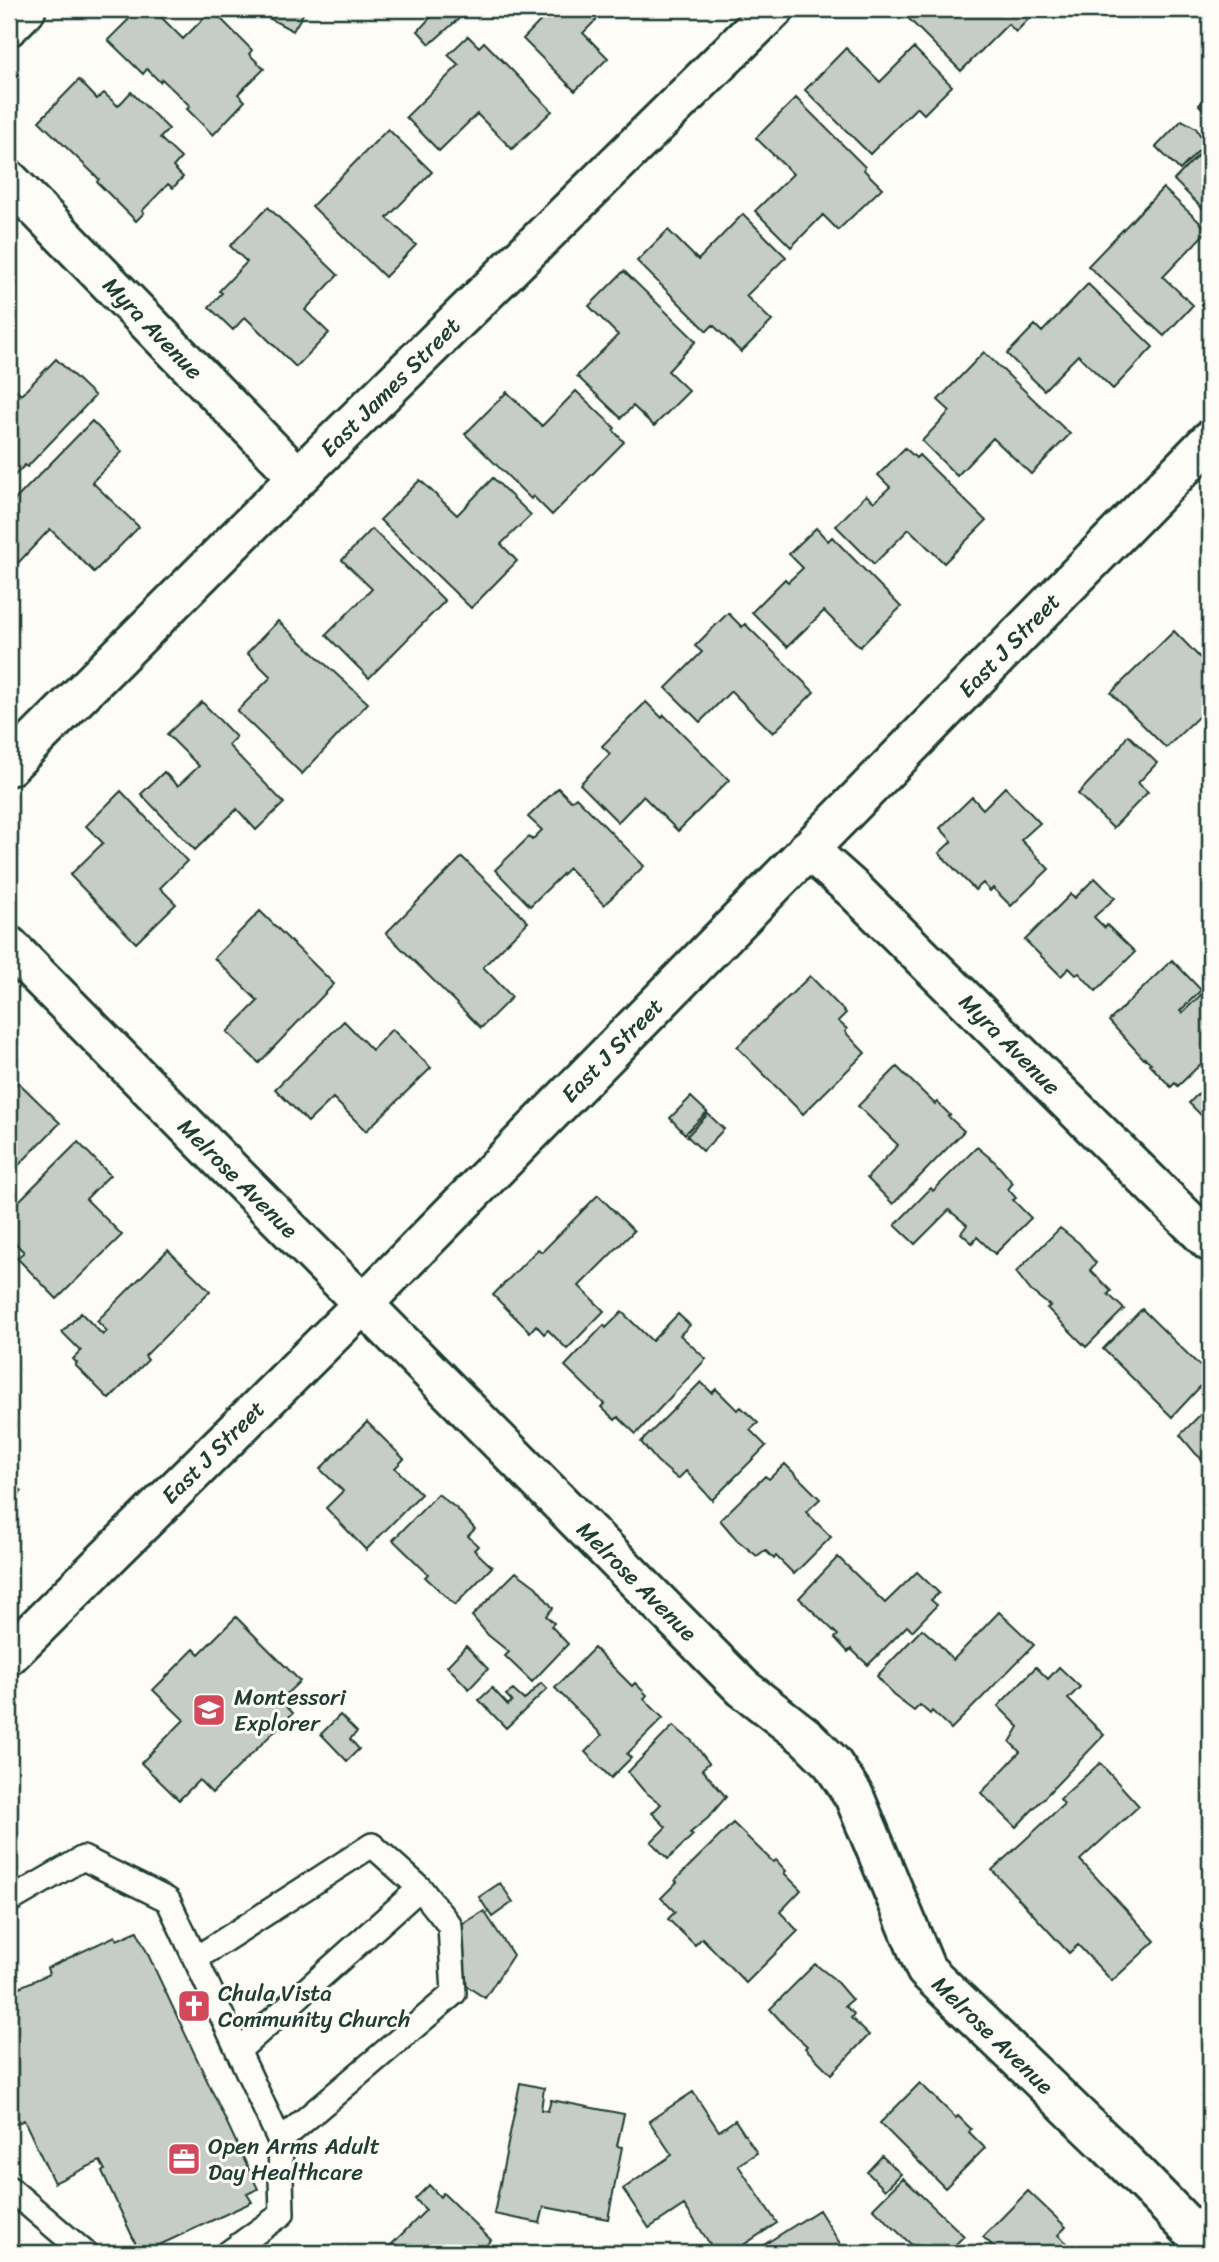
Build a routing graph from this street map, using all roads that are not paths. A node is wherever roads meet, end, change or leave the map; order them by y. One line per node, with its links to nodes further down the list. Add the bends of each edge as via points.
1 (26, 9): 3 (street)
2 (774, 9): 6 (street, East James Street)
3 (9, 26)
4 (9, 180): 6 (street, Myra Avenue)
5 (1210, 440): 8 (street, East J Street)
6 (298, 477): 7 (street, East James Street)
7 (9, 766)
8 (808, 849): 10 (street, Myra Avenue); 11 (street, East J Street)
9 (9, 947): 11 (street, Melrose Avenue)
10 (1210, 1242)
11 (363, 1304): 12 (street, East J Street); 19 (street, Melrose Avenue, via 743,1688 832,1763 854,1796 926,1970)
12 (9, 1655)
13 (420, 1888): 15 (lane, via 372,1845); 16 (lane); 17 (lane, via 450,1926 454,1993)
14 (9, 1901): 15 (lane, via 83,1858 168,1900)
15 (195, 1959): 16 (lane)
16 (238, 2051): 17 (lane)
17 (280, 2141): 21 (lane, via 282,2214)
18 (9, 2188): 20 (lane)
19 (1210, 2249)
20 (85, 2253)
21 (228, 2253)

